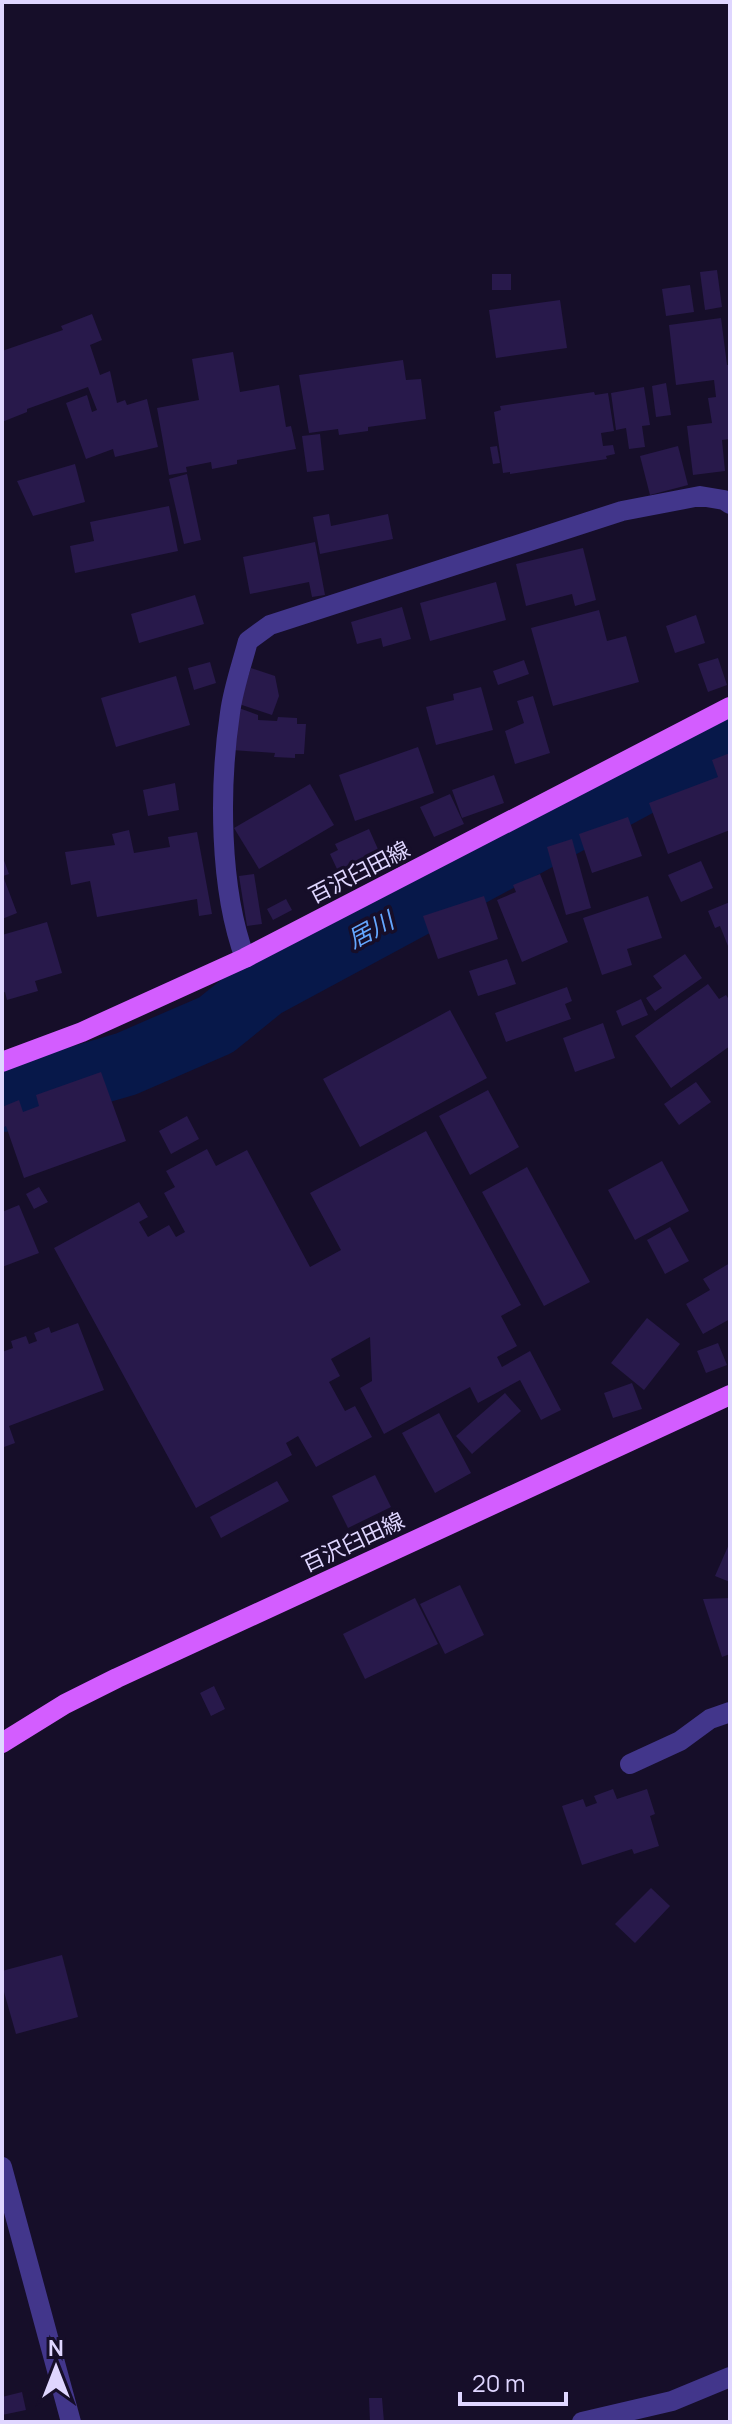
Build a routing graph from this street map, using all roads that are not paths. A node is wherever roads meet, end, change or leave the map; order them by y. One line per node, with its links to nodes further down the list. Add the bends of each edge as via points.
1 (730, 504): 3 (street, via 700,496 622,511 270,625 248,641 230,711 223,828 235,930)
2 (730, 707): 3 (main road, 百沢臼田線)
3 (245, 958): 4 (main road, 百沢臼田線)
4 (2, 1062)
5 (730, 1395): 7 (main road, 百沢臼田線, via 117,1678)
6 (730, 1712): 8 (street)
7 (2, 1743)
8 (630, 1764)
9 (2, 2167): 11 (street)
10 (730, 2377): 12 (street, via 672,2401)
11 (71, 2422)
12 (582, 2422)

